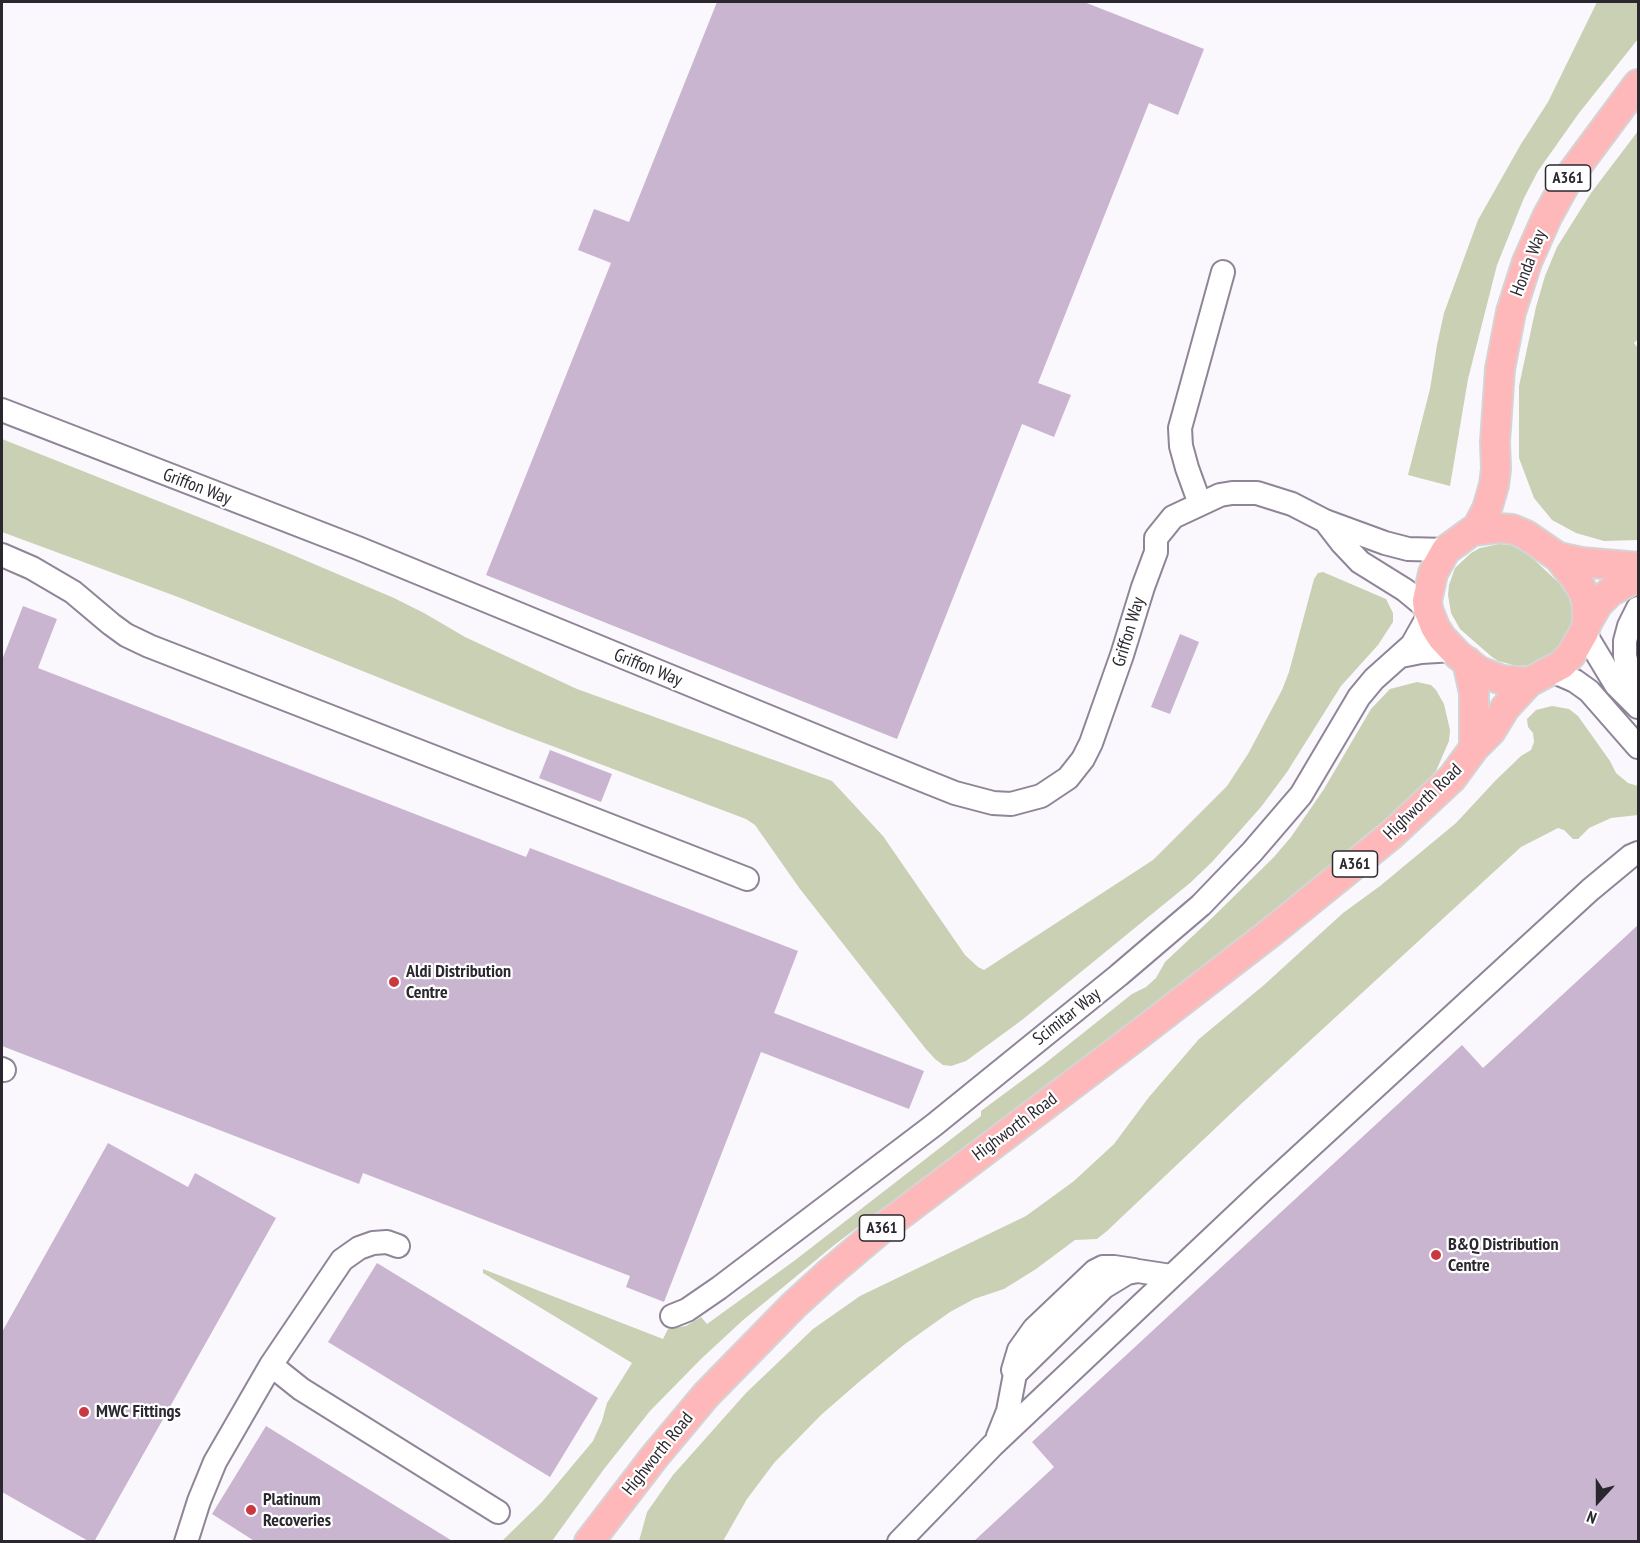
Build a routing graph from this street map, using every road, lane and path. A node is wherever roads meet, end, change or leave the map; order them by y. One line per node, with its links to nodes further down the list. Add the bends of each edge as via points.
1 (1638, 84): 4 (main road, Honda Way / A361, via 1569,177 1527,262 1500,369)
2 (1223, 272): 5 (street, via 1180,428)
3 (2, 410): 5 (street, Griffon Way, via 358,548 928,783 993,804 1041,796 1068,778 1083,759 1108,699 1156,552 1167,545)
4 (1496, 469): 7 (main road, Honda Way / A361, via 1491,496); 8 (main road, Honda Way / A361)
5 (1194, 508): 6 (street, via 1220,495 1257,493 1292,504)
6 (1325, 521): 9 (street, via 1397,546); 15 (street, via 1360,562 1405,590)
7 (1476, 530): 8 (main road, via 1512,529); 9 (main road)
8 (1526, 536): 11 (main road)
9 (1446, 550): 15 (main road, via 1433,573 1427,601)
10 (2, 555): 25 (street, via 73,592 111,624 149,646)
11 (1558, 557): 12 (main road); 16 (main road, via 1584,593)
12 (1638, 567)
13 (1638, 577): 16 (main road, via 1610,592)
14 (1638, 609): 20 (street, via 1625,641 1628,668)
15 (1429, 611): 17 (street, Scimitar Way, via 1416,639); 18 (main road, via 1442,638)
16 (1585, 627): 19 (main road, via 1571,655); 21 (street, via 1616,685)
17 (1401, 656): 18 (street, via 1430,651); 28 (street, Scimitar Way, via 1359,697 1310,782 1285,815 1201,905 934,1125 719,1288)
18 (1460, 656): 19 (main road, via 1490,677 1515,682); 23 (main road, Highworth Road, via 1474,693)
19 (1541, 676): 22 (street, via 1575,681); 23 (main road, Highworth Road / A361, via 1504,708 1491,731)
20 (1638, 688)
21 (1638, 707)
22 (1638, 747)
23 (1474, 748): 33 (main road, Highworth Road / A361, via 1428,802 1333,882 828,1274 706,1395)
24 (1638, 853): 27 (street, via 1590,890)
25 (747, 879)
26 (398, 1246): 29 (street, via 373,1243 342,1260)
27 (1171, 1276): 30 (street); 30 (street, via 1138,1271 1104,1287 1014,1374 1008,1411)
28 (672, 1316)
29 (271, 1365): 31 (street, via 301,1389); 32 (street, via 215,1462)
30 (993, 1445): 34 (street)
31 (498, 1512)
32 (186, 1542)
33 (589, 1542)
34 (899, 1542)

